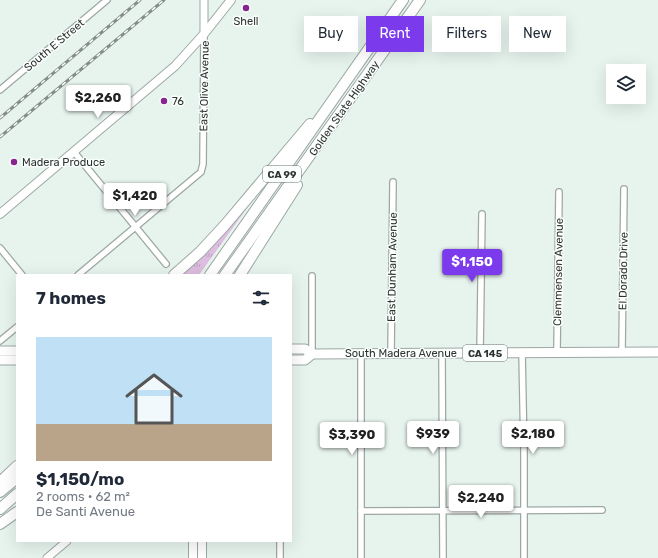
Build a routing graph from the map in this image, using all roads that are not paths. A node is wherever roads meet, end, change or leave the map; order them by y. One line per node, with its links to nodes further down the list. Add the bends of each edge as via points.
1 (108, 0): 9 (street, South E Street)
2 (204, 0): 6 (street, East Olive Avenue)
3 (231, 0): 6 (main road)
4 (403, 0): 7 (highway, Golden State Highway / CA 99)
5 (420, 0): 8 (highway, Golden State Highway / CA 99)
6 (204, 34): 10 (main road, via 175,66); 16 (street, East Olive Avenue, via 201,172)
7 (352, 73): 21 (highway, via 225,225); 22 (highway, Golden State Highway / CA 99)
8 (363, 82): 23 (highway, Golden State Highway / CA 99); 24 (highway)
9 (0, 90)
10 (74, 152): 14 (main road); 16 (street)
11 (393, 182): 36 (street, East Dunham Avenue)
12 (624, 189): 33 (street, El Dorado Drive)
13 (559, 192): 32 (street, Clemmensen Avenue)
14 (0, 214)
15 (482, 214): 38 (street)
16 (136, 228): 18 (street); 20 (street)
17 (0, 248): 19 (street)
18 (166, 264)
19 (21, 274)
20 (79, 274)
21 (175, 274)
22 (211, 274)
23 (226, 274)
24 (241, 274)
25 (312, 276): 39 (street)
26 (16, 328): 27 (street)
27 (0, 341)
28 (292, 349): 39 (main road, South Madera Avenue / CA 145, via 305,349)
29 (0, 351): 30 (main road)
30 (16, 351)
31 (522, 352): 32 (main road, South Madera Avenue / CA 145); 38 (main road, South Madera Avenue / CA 145); 50 (street)
32 (557, 352): 33 (main road, South Madera Avenue / CA 145)
33 (622, 352): 34 (main road, South Madera Avenue / CA 145)
34 (658, 352)
35 (361, 353): 36 (main road, South Madera Avenue / CA 145); 39 (main road, South Madera Avenue / CA 145); 52 (street)
36 (391, 353): 37 (main road, South Madera Avenue / CA 145)
37 (442, 353): 38 (main road, South Madera Avenue / CA 145); 49 (street)
38 (480, 353)
39 (312, 354): 42 (main road, South Madera Avenue / CA 145, via 305,360)
40 (0, 360): 41 (main road)
41 (16, 360)
42 (292, 360)
43 (16, 467): 45 (highway)
44 (16, 479): 46 (highway)
45 (0, 482)
46 (0, 492)
47 (16, 495): 48 (highway)
48 (0, 508)
49 (443, 510): 50 (street); 52 (street); 64 (street)
50 (524, 510): 51 (street); 65 (street)
51 (602, 510)
52 (361, 511): 63 (street)
53 (16, 513): 54 (highway)
54 (0, 524)
55 (66, 542): 59 (street)
56 (193, 542): 60 (main road)
57 (202, 542): 61 (main road)
58 (280, 542): 62 (street)
59 (47, 558)
60 (193, 558)
61 (202, 558)
62 (280, 558)
63 (361, 558)
64 (443, 558)
65 (524, 558)

